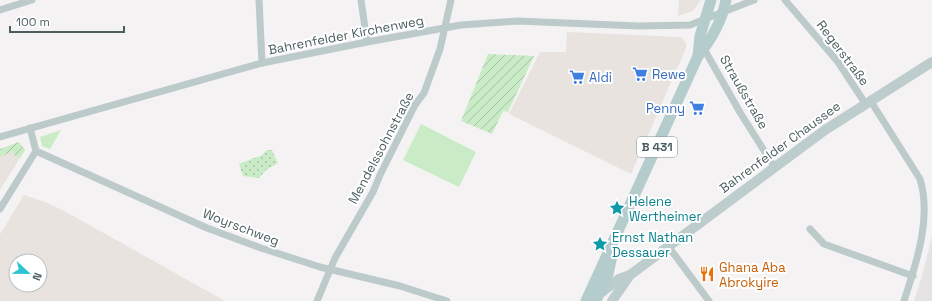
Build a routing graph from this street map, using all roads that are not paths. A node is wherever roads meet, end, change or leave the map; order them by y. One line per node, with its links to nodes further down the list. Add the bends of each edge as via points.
1 (32, 0): 10 (street)
2 (259, 0): 17 (street)
3 (361, 0): 14 (street)
4 (450, 0): 13 (street, Mendelssohnstraße)
5 (711, 0): 12 (main road, B 431)
6 (719, 0): 11 (main road)
7 (726, 0): 11 (main road, B 431)
8 (754, 0): 11 (street, Bahrenfelder Kirchenweg)
9 (785, 0): 18 (street, Regerstraße)
10 (0, 10)
11 (723, 12): 12 (street, Bahrenfelder Kirchenweg); 15 (main road, B 431)
12 (705, 20): 13 (street, Bahrenfelder Kirchenweg, via 690,25 656,26 517,21); 15 (main road); 15 (main road, B 431, via 700,36)
13 (444, 28): 14 (street, Bahrenfelder Kirchenweg); 27 (street, Mendelssohnstraße, via 436,61 424,93 415,105 373,192)
14 (367, 42): 17 (street, Bahrenfelder Kirchenweg)
15 (704, 49): 22 (street, Straußstraße); 25 (main road, B 431)
16 (932, 62): 18 (main road, Bahrenfelder Chaussee)
17 (262, 63): 19 (street, Bahrenfelder Kirchenweg)
18 (868, 102): 22 (main road, Bahrenfelder Chaussee); 29 (street, Regerstraße, via 920,179 924,189 923,243)
19 (30, 128): 20 (street, Bahrenfelder Kirchenweg); 21 (street)
20 (0, 138)
21 (36, 151): 23 (street); 27 (street, Woyrschweg, via 206,228)
22 (775, 168): 26 (main road, Bahrenfelder Chaussee)
23 (0, 209)
24 (810, 229): 29 (street, via 824,244)
25 (616, 237): 30 (main road, Bahrenfelder Chaussee / B 431, via 608,274); 33 (main road, B 431)
26 (668, 246): 28 (main road, Bahrenfelder Chaussee); 36 (street)
27 (330, 269): 31 (street, Mendelssohnstraße); 32 (street, Woyrschweg, via 400,286)
28 (630, 275): 30 (main road, Bahrenfelder Chaussee, via 619,279); 35 (main road, Bahrenfelder Chaussee)
29 (913, 276): 37 (street, Regerstraße)
30 (598, 298): 34 (main road, Bahrenfelder Chaussee)
31 (318, 301)
32 (446, 301)
33 (586, 301)
34 (590, 301)
35 (612, 301)
36 (709, 301)
37 (904, 301)

